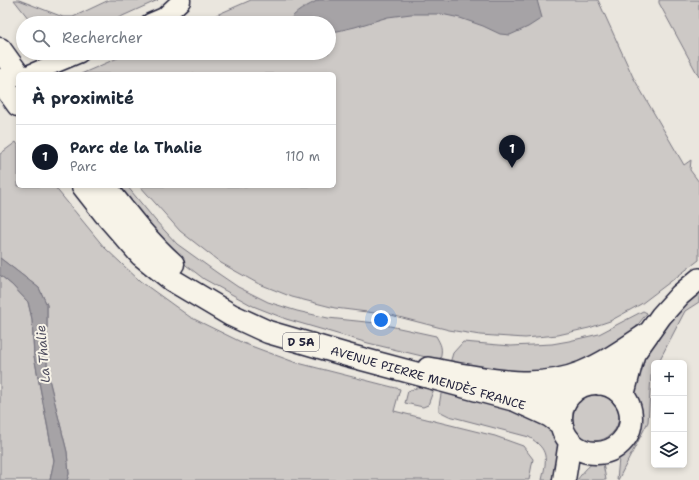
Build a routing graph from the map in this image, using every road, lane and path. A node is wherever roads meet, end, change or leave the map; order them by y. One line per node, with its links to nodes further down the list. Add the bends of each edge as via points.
1 (181, 1): 2 (street)
2 (165, 16)
3 (0, 49): 6 (main road)
4 (63, 60): 5 (street)
5 (35, 72)
6 (8, 81): 7 (main road)
7 (16, 100)
8 (85, 188): 17 (main road, AVENUE PIERRE MENDÈS FRANCE / D 5A, via 142,255 172,280 231,315 268,332 515,400 550,416)
9 (107, 188): 13 (main road, AVENUE PIERRE MENDÈS FRANCE / D 5A, via 164,257 185,275 255,316 323,339)
10 (699, 279): 11 (main road, via 673,302)
11 (648, 333): 12 (main road); 13 (main road, via 604,362 581,372 546,381 503,381)
12 (634, 354): 14 (main road); 16 (main road)
13 (426, 368): 15 (main road, AVENUE PIERRE MENDÈS FRANCE / D 5A, via 509,390 556,395)
14 (599, 384): 15 (main road, AVENUE PIERRE MENDÈS FRANCE, via 589,384); 16 (main road, via 613,388)
15 (572, 393): 17 (main road, via 566,400 561,415)
16 (623, 397): 18 (main road, via 629,406 631,416 626,436 619,445 610,450)
17 (565, 433): 18 (main road, AVENUE PIERRE MENDÈS FRANCE, via 580,449); 19 (main road)
18 (593, 453): 20 (main road)
19 (564, 480)
20 (570, 480)

